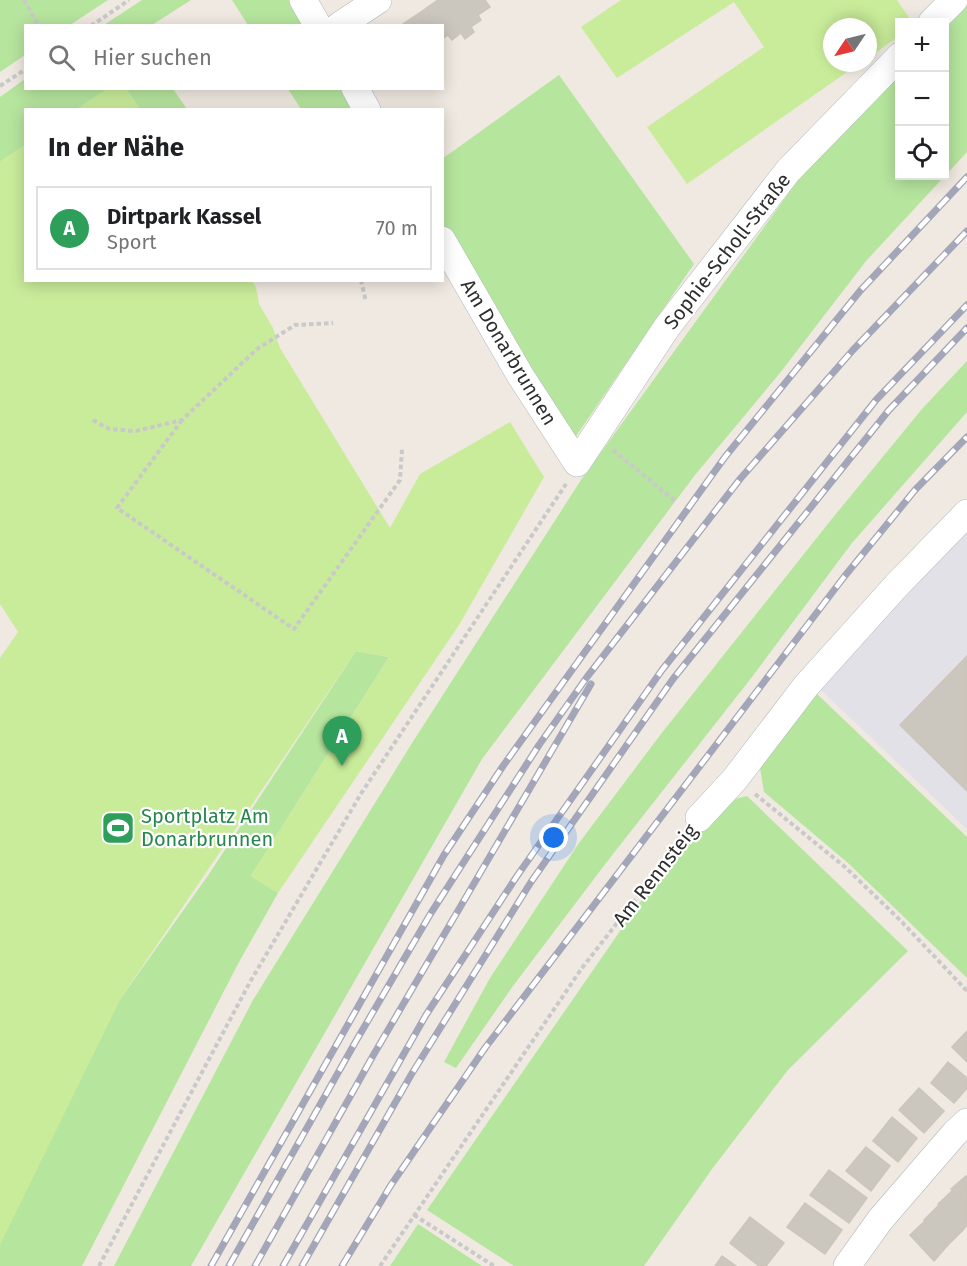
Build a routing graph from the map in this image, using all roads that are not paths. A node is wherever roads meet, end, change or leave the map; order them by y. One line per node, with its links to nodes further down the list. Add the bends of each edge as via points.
1 (303, 0): 5 (street)
2 (378, 0): 6 (street)
3 (954, 0): 4 (street)
4 (936, 18)
5 (317, 24)
6 (342, 24)
7 (895, 61): 11 (street, Sophie-Scholl-Straße, via 788,171 667,327)
8 (356, 90): 9 (street)
9 (366, 108)
10 (444, 243): 11 (street, Am Donarbrunnen, via 520,375)
11 (577, 463)
12 (967, 513): 13 (street, Am Rennsteig, via 806,686 735,779)
13 (699, 818)
14 (967, 1122): 15 (street, via 880,1220)
15 (847, 1266)

